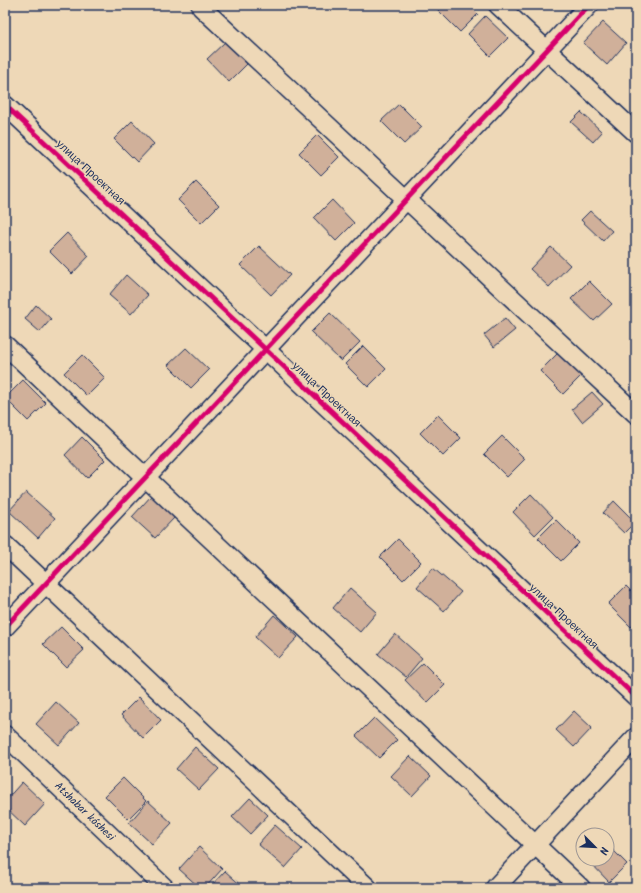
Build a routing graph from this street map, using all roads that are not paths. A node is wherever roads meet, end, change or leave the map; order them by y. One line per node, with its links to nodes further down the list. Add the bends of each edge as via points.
1 (498, 5): 4 (street)
2 (589, 5): 4 (street)
3 (201, 7): 7 (street)
4 (547, 50): 6 (street); 7 (street)
5 (5, 105): 9 (street, улица Проектная)
6 (636, 133)
7 (406, 199): 9 (street); 10 (street)
8 (5, 345): 11 (street)
9 (266, 350): 11 (street); 15 (street, улица Проектная)
10 (636, 414)
11 (146, 478): 13 (street); 18 (street)
12 (5, 545): 13 (street)
13 (46, 584): 14 (street); 20 (street)
14 (5, 627)
15 (636, 698)
16 (5, 735): 19 (street, Atshabar kóshesi)
17 (636, 737): 18 (street)
18 (535, 845): 21 (street); 22 (street)
19 (166, 888)
20 (368, 888)
21 (495, 888)
22 (581, 888)

